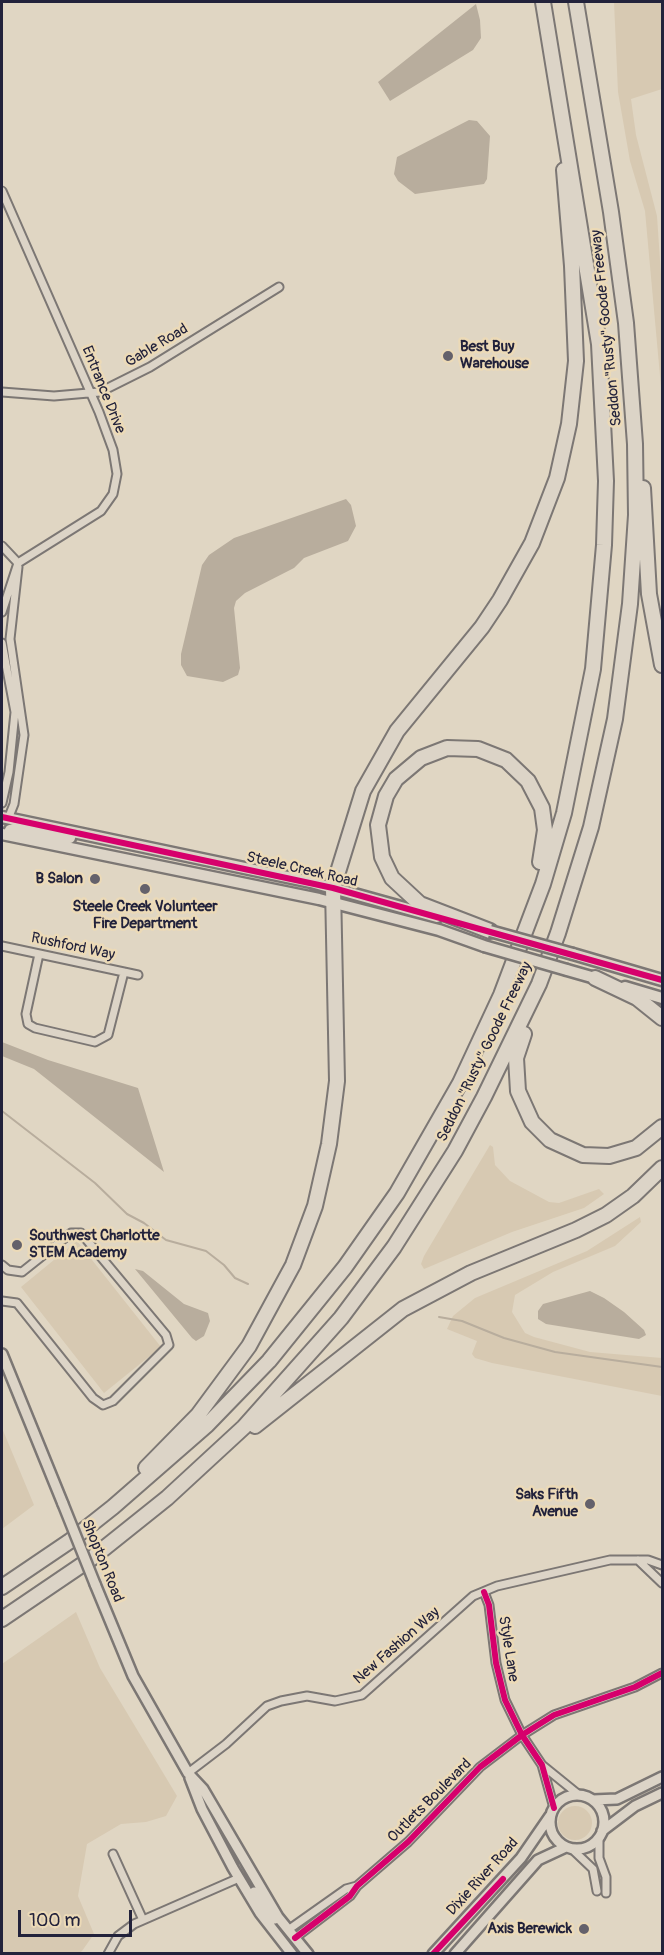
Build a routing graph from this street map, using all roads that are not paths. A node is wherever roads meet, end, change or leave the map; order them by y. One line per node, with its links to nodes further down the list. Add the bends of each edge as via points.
1 (543, 2): 3 (highway, Seddon "Rusty" Goode Freeway)
2 (576, 2): 6 (highway, Seddon "Rusty" Goode Freeway, via 611,212)
3 (557, 81): 18 (highway, via 576,361 569,424 557,478 532,543 500,600 377,762 363,791); 28 (highway, Seddon "Rusty" Goode Freeway, via 599,344 606,469 604,545 592,669 566,802 543,884)
4 (2, 191): 8 (street, Entrance Drive)
5 (279, 287): 8 (street, Gable Road, via 127,380)
6 (630, 364): 13 (highway, via 645,507 649,594); 27 (highway, Seddon "Rusty" Goode Freeway, via 636,515 625,656 591,826)
7 (2, 392): 8 (street, Gable Road, via 54,396)
8 (92, 393): 10 (street, Entrance Drive, via 117,462 113,494 92,518)
9 (2, 546): 10 (street)
10 (18, 563): 11 (street); 15 (street, via 10,639 24,735 14,804)
11 (2, 612)
12 (2, 643): 14 (street, via 15,712)
13 (663, 664)
14 (2, 803)
15 (4, 820): 17 (main road, Steele Creek Road)
16 (5, 834): 17 (main road, via 15,829); 19 (main road, Steele Creek Road)
17 (123, 843): 18 (main road, Steele Creek Road)
18 (333, 888): 19 (highway); 20 (main road, Steele Creek Road)
19 (334, 903): 25 (main road, Steele Creek Road, bridge); 39 (highway, via 338,1047 335,1108 315,1206 293,1266 249,1346 198,1415 146,1468)
20 (490, 931): 26 (main road, Steele Creek Road, bridge); 28 (highway, via 410,897 392,878 382,857 378,825 386,796 403,771 436,751 468,748 497,755 528,781 542,808 544,849)
21 (2, 946): 22 (street, Rushford Way)
22 (39, 954): 23 (street, Rushford Way); 23 (street, via 26,1014 28,1024 95,1042 108,1035)
23 (124, 972): 24 (street, Rushford Way)
24 (138, 975)
25 (596, 978): 29 (main road, Steele Creek Road); 30 (highway, via 637,998)
26 (663, 980)
27 (539, 984): 31 (highway, via 516,1058 515,1074 521,1102 541,1132 570,1151 609,1156 636,1148); 36 (highway, Seddon "Rusty" Goode Freeway, via 455,1151 394,1247 317,1348)
28 (501, 994): 39 (highway, Seddon "Rusty" Goode Freeway, via 460,1083 412,1167 371,1231 309,1314 236,1396 174,1454 113,1507)
29 (663, 998)
30 (663, 1018)
31 (663, 1127)
32 (663, 1168): 36 (highway, via 633,1196 598,1219 471,1273 403,1309)
33 (2, 1265): 34 (street, via 22,1272 71,1233 81,1233 166,1335 169,1345 113,1401 103,1405 93,1398 17,1303)
34 (2, 1301)
35 (2, 1354): 47 (street, Shopton Road, bridge, via 133,1676)
36 (194, 1474): 43 (highway, Seddon "Rusty" Goode Freeway, via 92,1558)
37 (638, 1560): 38 (street, New Fashion Way); 40 (street); 42 (street, New Fashion Way, via 588,1563)
38 (663, 1565)
39 (20, 1576): 41 (highway, Seddon "Rusty" Goode Freeway)
40 (663, 1583)
41 (2, 1587)
42 (484, 1592): 45 (street, Style Lane, via 499,1682); 47 (street, New Fashion Way, via 473,1596 362,1695 335,1701 300,1697 267,1706)
43 (2, 1619)
44 (663, 1673): 45 (street, Outlets Boulevard, via 554,1715)
45 (522, 1735): 46 (street, Style Lane); 57 (street, Outlets Boulevard, via 480,1767 408,1842)
46 (542, 1765): 50 (street, Style Lane); 52 (street, Style Lane)
47 (188, 1773): 56 (street, Shopton Road, via 208,1824); 61 (street, Shopton Road, via 203,1789)
48 (663, 1777): 51 (street, via 617,1799)
49 (663, 1793): 53 (street, via 635,1806)
50 (579, 1795): 51 (street); 52 (street, via 565,1797)
51 (593, 1800): 53 (street, via 601,1811)
52 (552, 1812): 54 (street, via 551,1831); 66 (street, Dixie River Road, via 521,1858)
53 (601, 1834): 54 (street, via 588,1847); 59 (street, via 599,1858)
54 (569, 1848): 58 (street, via 593,1869); 67 (street, Dixie River Road, via 538,1860)
55 (113, 1854): 60 (street)
56 (239, 1878): 60 (street); 61 (street, via 247,1880 267,1912); 64 (street, Shopton Road, via 260,1913)
57 (357, 1886): 61 (street, Outlets Boulevard, via 346,1889); 62 (street, Outlets Boulevard, via 350,1896)
58 (597, 1891)
59 (606, 1893)
60 (143, 1920): 63 (street, via 117,1936)
61 (288, 1930): 62 (street, Shopton Road)
62 (295, 1938): 65 (street, Shopton Road)
63 (108, 1953)
64 (292, 1953)
65 (308, 1953)
66 (433, 1953)
67 (455, 1953)

